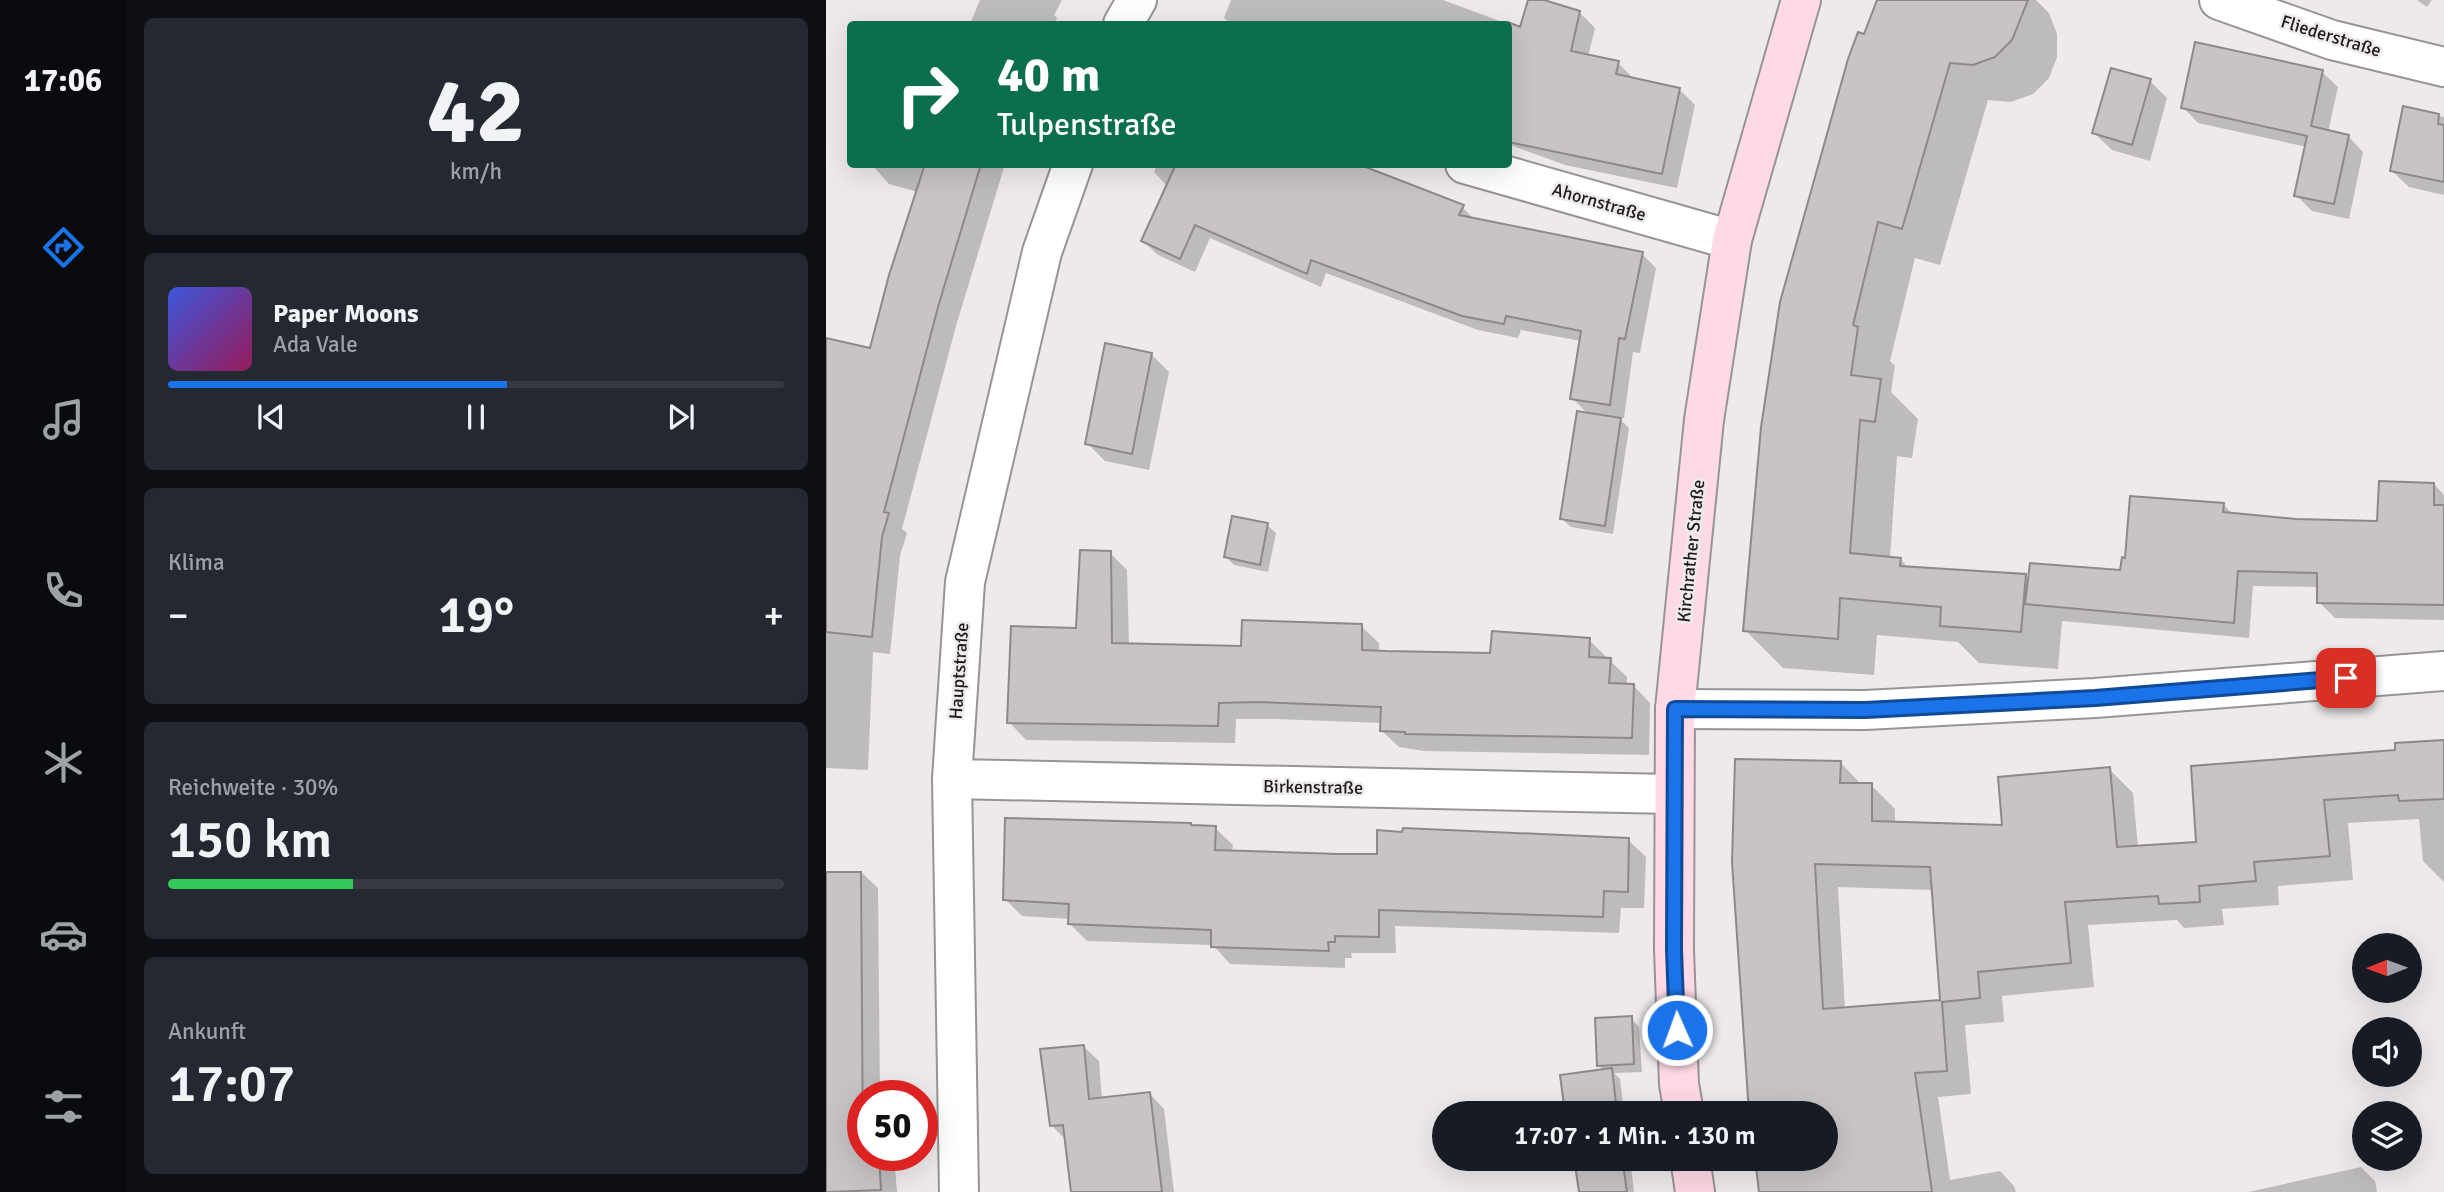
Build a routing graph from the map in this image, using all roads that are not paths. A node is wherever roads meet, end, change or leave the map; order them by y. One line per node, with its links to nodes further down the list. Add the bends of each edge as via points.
1 (1136, 0): 4 (street)
2 (1801, 0): 8 (main road, Kirchrather Straße)
3 (2219, 0): 5 (street, Fliederstraße, via 2332,40)
4 (1125, 21)
5 (2444, 67)
6 (1072, 168): 11 (street, Hauptstraße, via 1042,252 965,582)
7 (1479, 168): 8 (street, Ahornstraße)
8 (1732, 240): 10 (main road, Kirchrather Straße, via 1704,420)
9 (2444, 671): 10 (street, via 1865,710)
10 (1675, 709): 12 (main road, Kirchrather Straße)
11 (952, 779): 12 (street, Birkenstraße); 15 (street, Hauptstraße)
12 (1674, 794): 13 (main road, Kirchrather Straße, via 1674,950)
13 (1682, 1101)
14 (1692, 1171): 16 (main road)
15 (959, 1192)
16 (1695, 1192)

